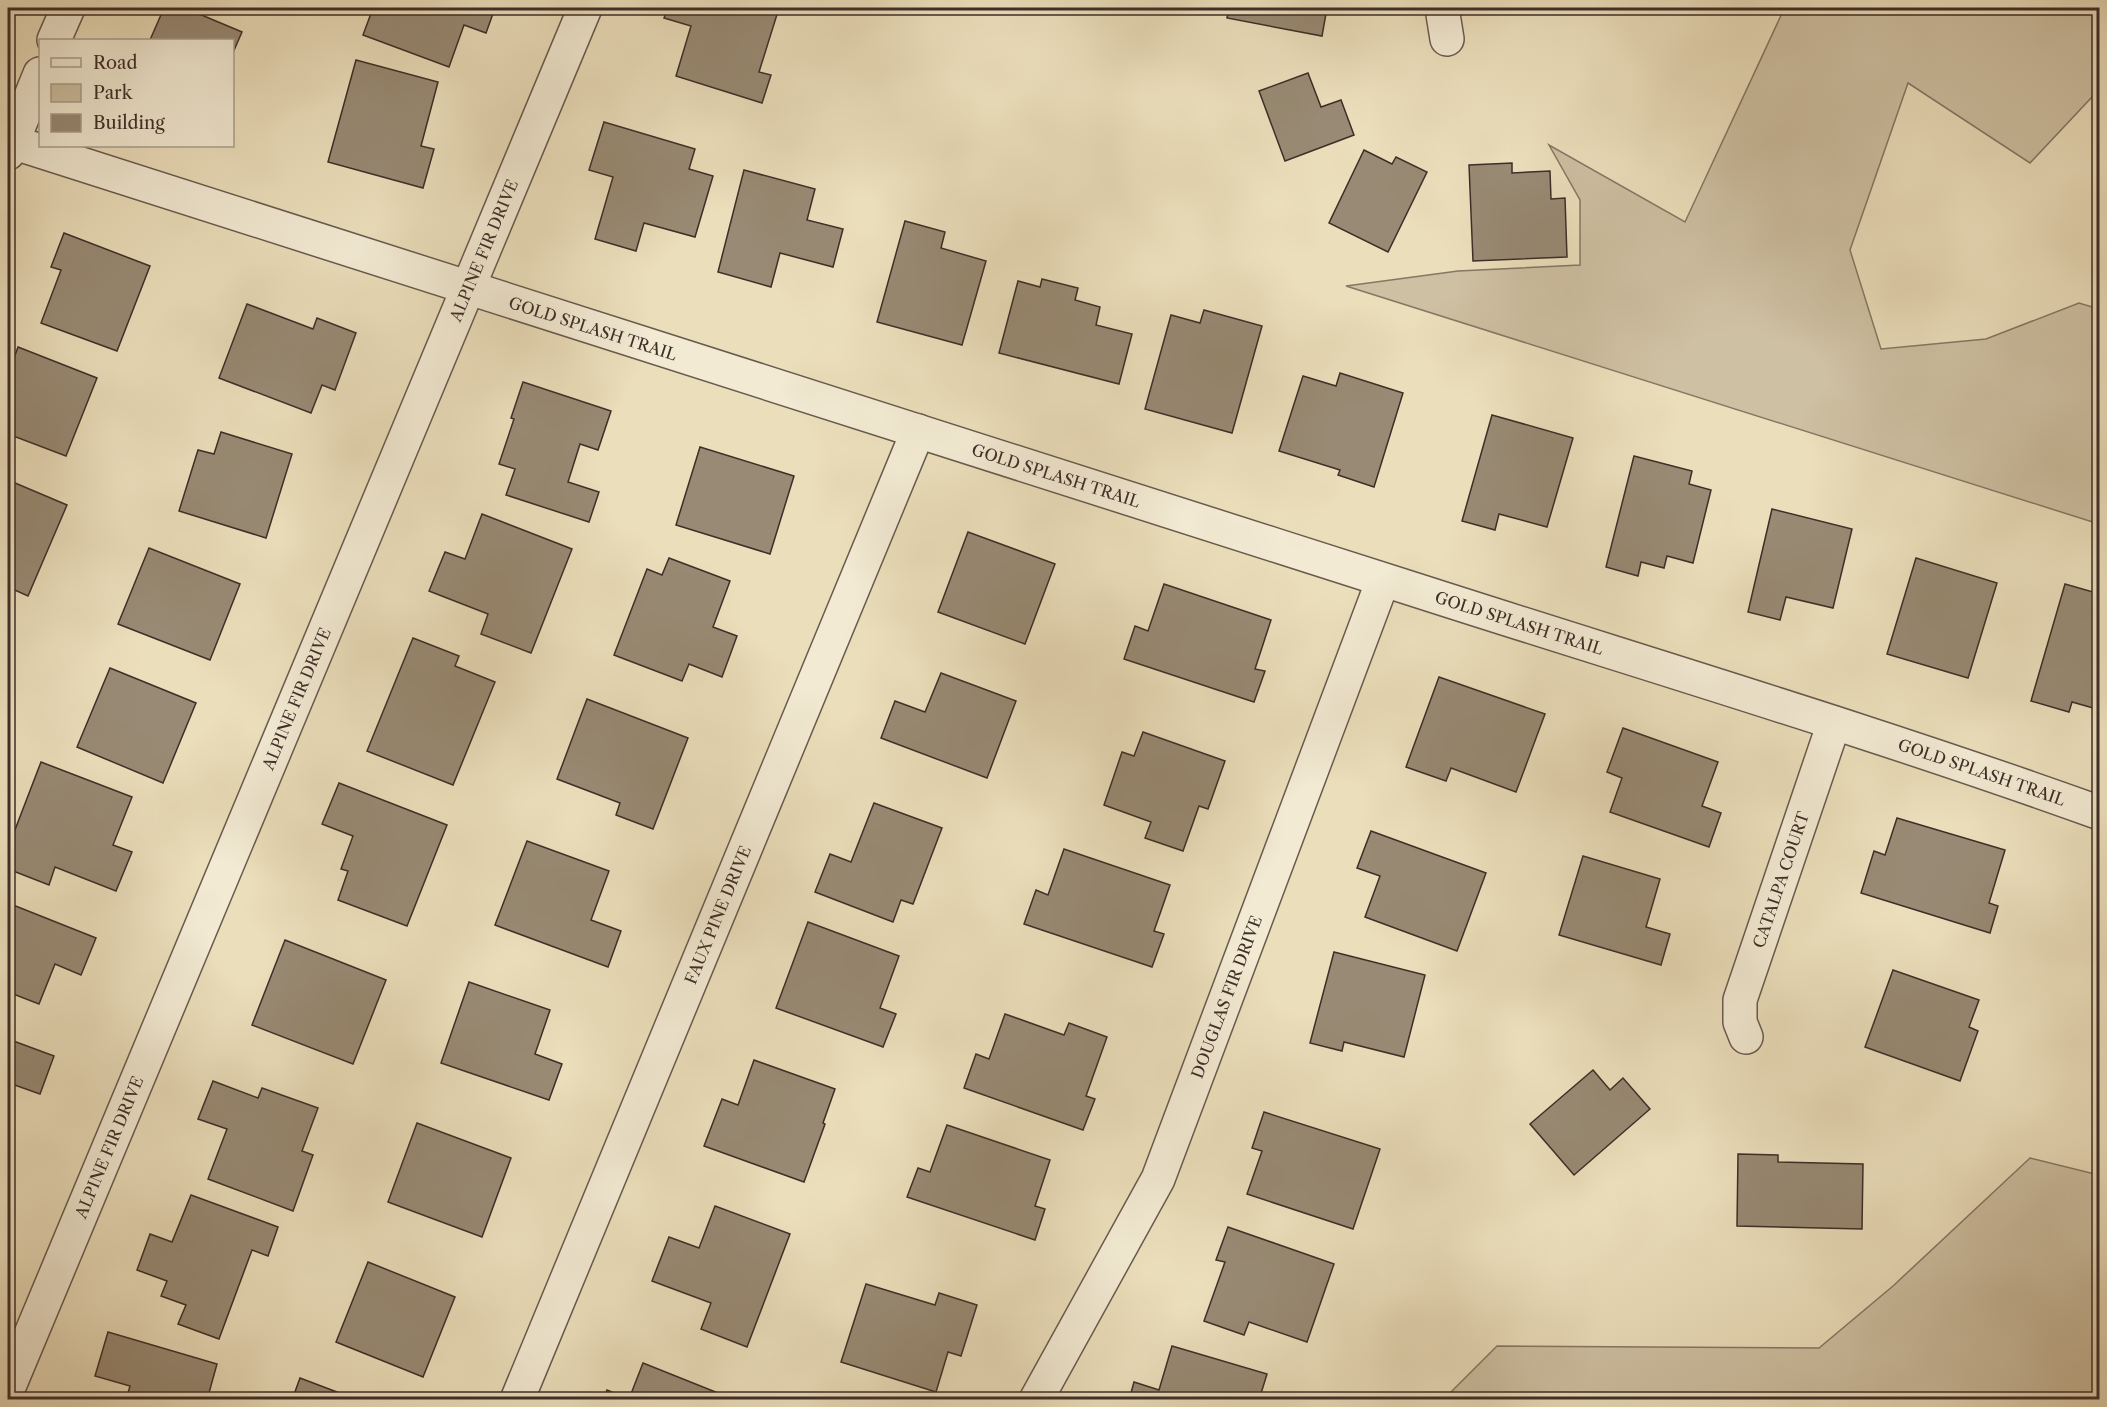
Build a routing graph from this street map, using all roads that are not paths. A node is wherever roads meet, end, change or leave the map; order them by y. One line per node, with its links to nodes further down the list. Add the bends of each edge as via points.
1 (68, 8): 3 (street)
2 (585, 8): 6 (street, ALPINE FIR DRIVE)
3 (54, 39)
4 (39, 76): 5 (street)
5 (10, 147): 6 (street, GOLD SPLASH TRAIL)
6 (468, 290): 7 (street, GOLD SPLASH TRAIL); 12 (street, ALPINE FIR DRIVE)
7 (918, 431): 8 (street, GOLD SPLASH TRAIL); 13 (street, FAUX PINE DRIVE)
8 (1383, 580): 9 (street, GOLD SPLASH TRAIL); 14 (street, DOUGLAS FIR DRIVE, via 1158,1179)
9 (1834, 723): 10 (street, GOLD SPLASH TRAIL); 11 (street, CATALPA COURT, via 1740,1000 1740,1022)
10 (2100, 813)
11 (1746, 1036)
12 (8, 1389)
13 (517, 1400)
14 (1036, 1400)

